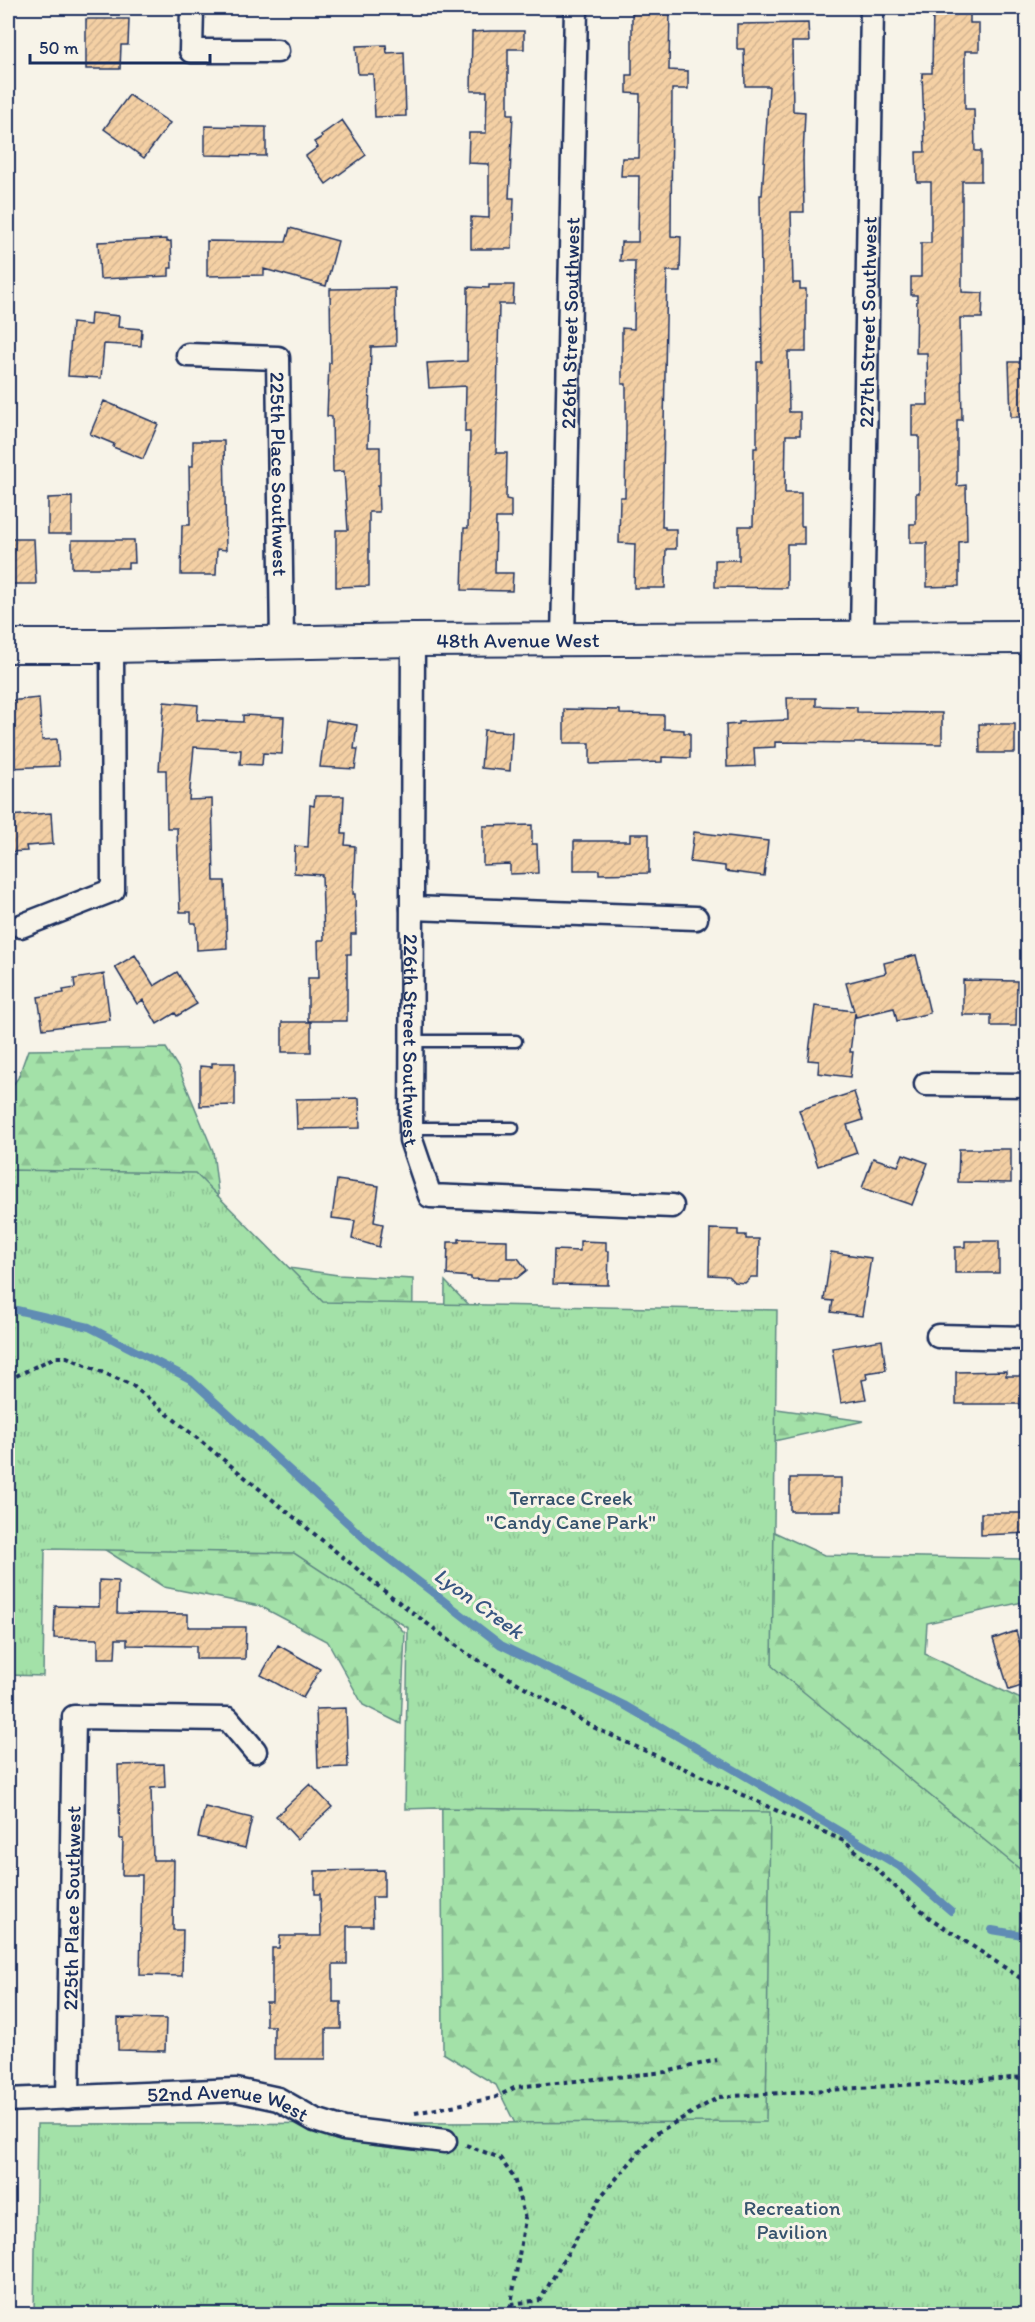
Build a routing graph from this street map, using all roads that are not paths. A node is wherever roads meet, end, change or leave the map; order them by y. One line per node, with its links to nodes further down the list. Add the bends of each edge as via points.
1 (192, 8): 4 (street, via 191,51)
2 (576, 8): 8 (street, 226th Street Southwest)
3 (872, 8): 6 (street, 227th Street Southwest)
4 (277, 51)
5 (188, 355): 10 (street, 225th Place Southwest, via 278,358)
6 (862, 637): 7 (main road, 48th Avenue West); 8 (main road, 48th Avenue West)
7 (1028, 637)
8 (563, 639): 9 (main road, 48th Avenue West)
9 (413, 640): 10 (main road, 48th Avenue West); 13 (street, 226th Street Southwest)
10 (282, 642): 12 (main road, 48th Avenue West)
11 (8, 646): 12 (main road, 48th Avenue West)
12 (112, 646): 15 (street, via 113,890)
13 (412, 908): 14 (street); 16 (street, 226th Street Southwest)
14 (696, 918)
15 (21, 926)
16 (412, 1041): 17 (lane); 20 (street, 226th Street Southwest)
17 (516, 1041)
18 (926, 1084): 19 (street)
19 (1028, 1085)
20 (411, 1128): 21 (lane); 22 (street, 226th Street Southwest, via 411,1140 430,1196)
21 (513, 1128)
22 (672, 1206)
23 (938, 1336): 24 (street)
24 (1028, 1338)
25 (255, 1751): 26 (street, 225th Place Southwest, via 228,1719 74,1717)
26 (68, 2098): 27 (street, 52nd Avenue West); 28 (street, 52nd Avenue West, via 236,2090 278,2099 315,2120 344,2129)
27 (8, 2100)
28 (445, 2141)

